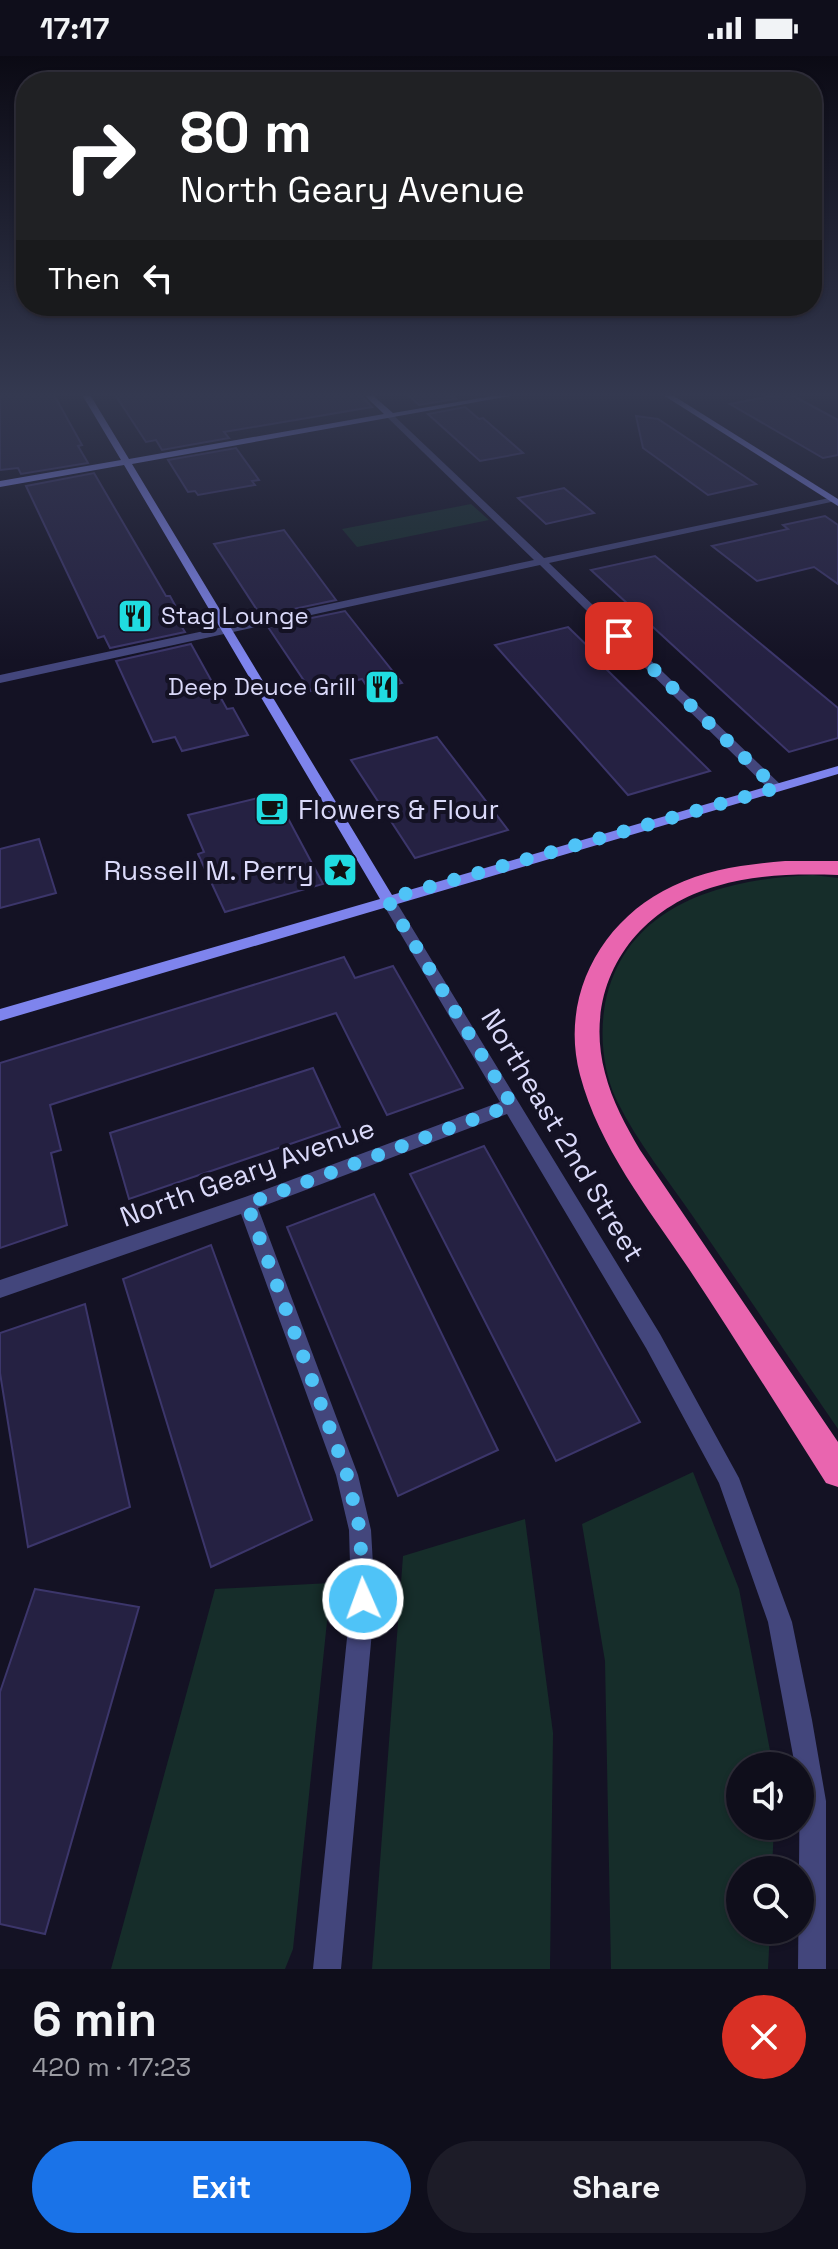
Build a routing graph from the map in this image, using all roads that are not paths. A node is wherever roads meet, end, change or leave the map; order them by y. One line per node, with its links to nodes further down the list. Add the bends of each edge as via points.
1 (138, 482): 6 (street, Northeast 2nd Street)
2 (460, 482): 5 (street)
3 (805, 482): 4 (street)
4 (834, 501): 5 (street)
5 (542, 561): 6 (street); 9 (street)
6 (228, 630): 7 (street); 11 (street, Northeast 2nd Street)
7 (0, 679)
8 (838, 770): 9 (street)
9 (776, 788): 11 (street)
10 (838, 868): 16 (highway, via 737,873 675,893 625,930 608,952 589,998 586,1022 595,1082 634,1162)
11 (387, 899): 12 (street); 13 (street, Northeast 2nd Street)
12 (0, 1015)
13 (512, 1105): 14 (street, North Geary Avenue); 18 (street, Northeast 2nd Street, via 696,1415 728,1478 763,1572 780,1622 813,1801)
14 (247, 1204): 15 (street, North Geary Avenue); 17 (street, via 347,1475 360,1530 363,1599)
15 (0, 1289)
16 (838, 1471)
17 (327, 1969)
18 (812, 1969)

